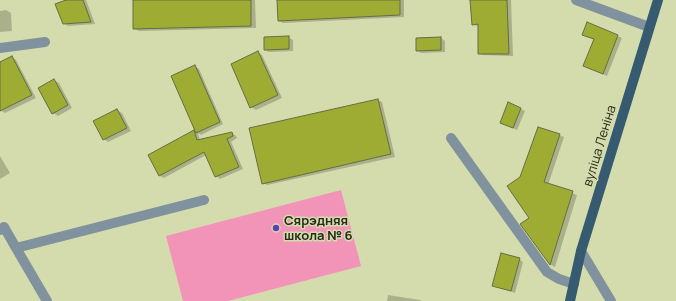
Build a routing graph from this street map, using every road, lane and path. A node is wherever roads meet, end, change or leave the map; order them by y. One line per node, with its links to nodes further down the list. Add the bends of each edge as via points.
1 (576, 0): 3 (street)
2 (658, 0): 3 (main road, вуліца Леніна)
3 (649, 27): 10 (main road, вуліца Леніна)
4 (45, 42): 5 (street)
5 (0, 48)
6 (451, 138): 11 (street, via 547,272)
7 (204, 200): 9 (street)
8 (0, 230): 9 (street, via 4,228)
9 (16, 248): 12 (street)
10 (582, 251): 11 (main road, вуліца Леніна); 14 (street)
11 (574, 284): 13 (main road, вуліца Леніна)
12 (46, 301)
13 (570, 301)
14 (611, 301)

